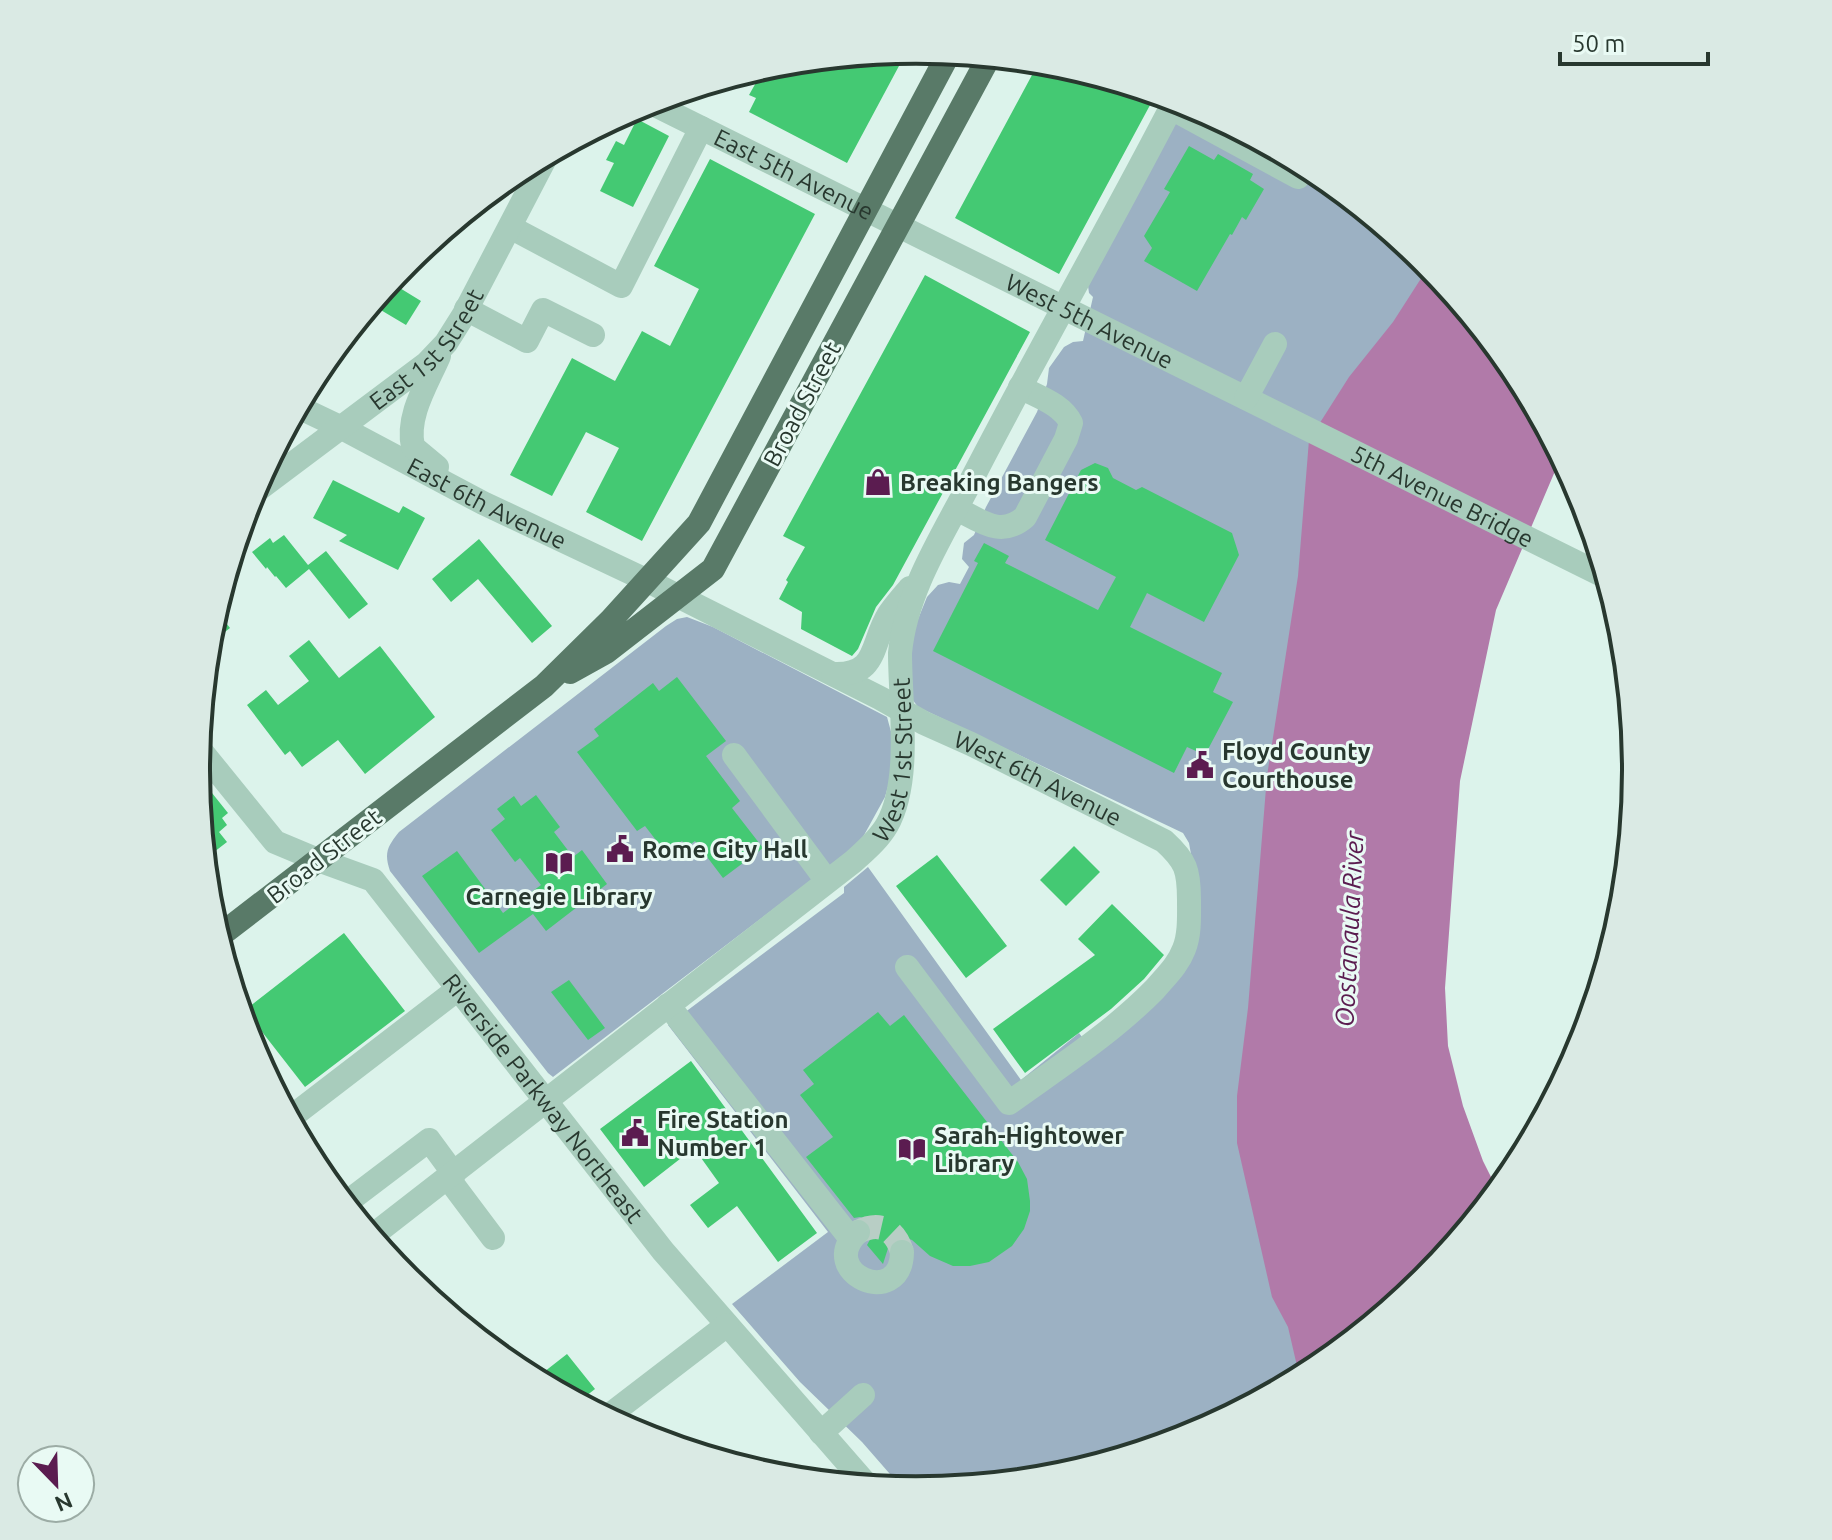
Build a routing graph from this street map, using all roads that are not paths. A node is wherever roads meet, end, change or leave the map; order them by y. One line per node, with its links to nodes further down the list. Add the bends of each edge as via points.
1 (943, 65): 9 (main road, Broad Street)
2 (983, 68): 10 (main road, Broad Street)
3 (666, 110): 5 (street, East 5th Avenue)
4 (1169, 111): 12 (street, West 1st Street)
5 (701, 128): 9 (street, East 5th Avenue); 11 (street, via 621,286)
6 (1247, 147): 8 (street)
7 (537, 175): 11 (street, East 1st Street)
8 (1298, 177)
9 (866, 210): 10 (street, East 5th Avenue); 27 (main road, Broad Street, via 699,523)
10 (898, 226): 12 (street, West 5th Avenue); 28 (main road, Broad Street, via 713,569)
11 (510, 227): 13 (street, East 1st Street)
12 (1063, 307): 17 (street, West 1st Street); 18 (street, West 5th Avenue)
13 (466, 309): 14 (street, via 527,341 543,310); 15 (street, East 1st Street)
14 (593, 335)
15 (446, 343): 21 (street, East 1st Street); 23 (street, via 413,418 413,447)
16 (1275, 344): 18 (street)
17 (1020, 387): 24 (street, West 1st Street); 24 (street, via 1066,414 1071,423 1065,442 1019,523 1001,528)
18 (1246, 398): 20 (street, West 5th Avenue)
19 (308, 412): 21 (street, East 6th Avenue)
20 (1281, 416): 26 (street, 5th Avenue Bridge)
21 (340, 427): 22 (street, East 1st Street); 23 (street, East 6th Avenue)
22 (274, 477)
23 (483, 503): 27 (street, East 6th Avenue)
24 (957, 509): 25 (street, West 1st Street)
25 (924, 571): 29 (street, via 889,614 861,669); 31 (street, West 1st Street, via 902,633)
26 (1593, 571)
27 (646, 580): 28 (street, East 6th Avenue); 30 (main road, Broad Street)
28 (679, 597): 29 (street, West 6th Avenue); 30 (main road, Broad Street, via 606,652)
29 (833, 674): 31 (street, West 6th Avenue)
30 (544, 686): 34 (main road, Broad Street)
31 (901, 709): 35 (street, West 1st Street, via 896,805 873,843); 37 (street, West 6th Avenue, via 1164,841 1187,867 1189,885 1185,949 1174,969 1136,1009 1009,1103)
32 (734, 755): 35 (street)
33 (210, 762): 34 (street, Riverside Parkway Northeast, via 275,842)
34 (318, 860): 36 (main road, Broad Street); 38 (street, Riverside Parkway Northeast, via 373,880)
35 (827, 881): 39 (street, West 1st Street)
36 (229, 929)
37 (907, 967)
38 (458, 989): 40 (street, Riverside Parkway Northeast); 41 (street)
39 (668, 1005): 40 (street, West 1st Street); 46 (street, via 854,1236 846,1253 858,1278 880,1282 893,1276)
40 (546, 1102): 42 (street, West 1st Street); 47 (street, Riverside Parkway Northeast)
41 (299, 1111)
42 (451, 1176): 43 (street, via 429,1140); 44 (street, West 1st Street); 45 (street)
43 (354, 1197)
44 (380, 1230)
45 (493, 1238)
46 (902, 1252)
47 (727, 1325): 49 (street); 50 (street, Riverside Parkway Northeast)
48 (863, 1395): 50 (street)
49 (617, 1409)
50 (821, 1433): 51 (street, Riverside Parkway Northeast)
51 (856, 1473)

